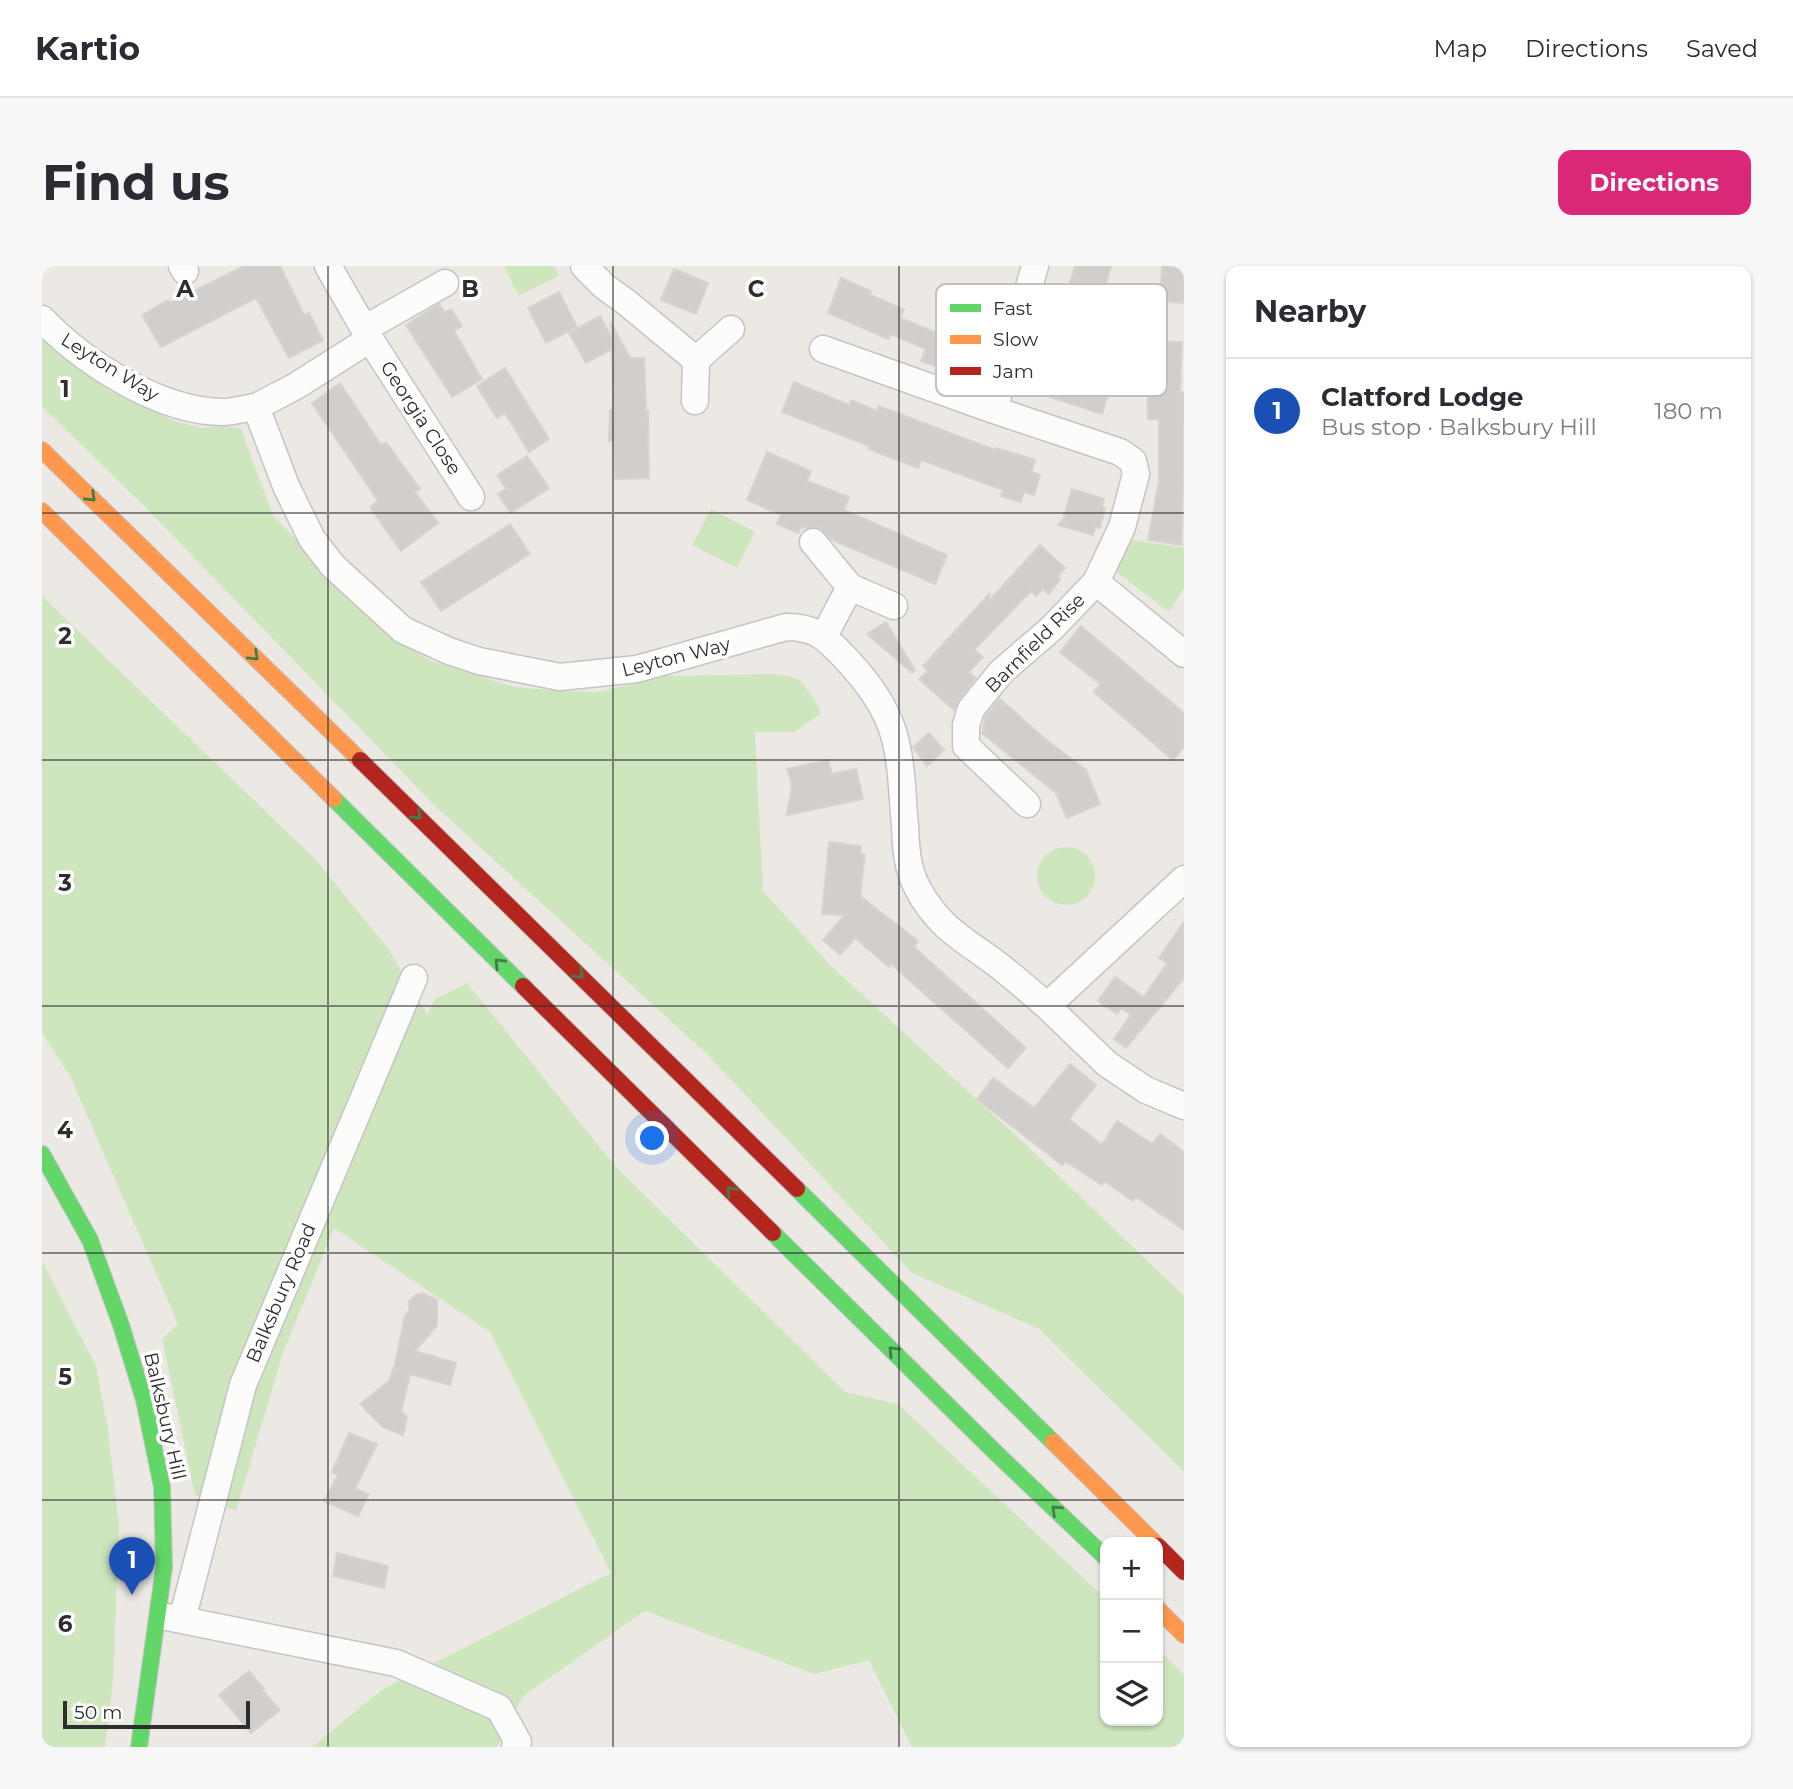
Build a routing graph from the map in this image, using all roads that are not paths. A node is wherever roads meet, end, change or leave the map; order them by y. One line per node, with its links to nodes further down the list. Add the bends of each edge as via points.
1 (328, 266): 8 (street, Georgia Close)
2 (584, 266): 10 (street)
3 (1035, 266): 5 (street)
4 (445, 282): 8 (street, Georgia Close)
5 (1030, 284)
6 (42, 319): 15 (street, Leyton Way, via 63,341 161,400 224,412)
7 (731, 329): 10 (street)
8 (367, 334): 15 (street, Georgia Close, via 296,386); 18 (street, Georgia Close)
9 (823, 349): 11 (street, Barnfield Rise)
10 (696, 359): 14 (street)
11 (936, 389)
12 (955, 396): 16 (street, Barnfield Rise)
13 (998, 396): 16 (street)
14 (695, 401)
15 (256, 407): 24 (street, Leyton Way, via 286,486 312,539 333,566 403,630 449,651 479,662 560,677 637,669 786,627 806,627)
16 (994, 410): 21 (street, Barnfield Rise, via 1121,452 1133,461 1136,474 1122,527)
17 (42, 450): 32 (main road, one-way to 32)
18 (471, 496)
19 (42, 511): 34 (main road, one-way to 19)
20 (813, 541): 22 (street)
21 (1096, 582): 25 (street, Barnfield Rise); 26 (street, Barnfield Rise, via 1001,672 968,717 966,746)
22 (850, 587): 23 (street); 24 (street)
23 (894, 606)
24 (824, 636): 29 (street, via 883,705 896,738 908,866 929,910)
25 (1184, 654)
26 (1027, 804)
27 (1184, 878): 29 (street)
28 (414, 978): 37 (street, Balksbury Road, via 243,1385)
29 (1047, 1006): 30 (street, via 1107,1064 1146,1090)
30 (1184, 1106)
31 (42, 1154): 37 (main road, Balksbury Hill, via 90,1240 144,1400 162,1487)
32 (1149, 1537)
33 (1163, 1551): 35 (main road)
34 (1100, 1552)
35 (1184, 1572)
36 (1163, 1614): 38 (main road)
37 (170, 1618): 39 (main road, Balksbury Hill); 40 (street, via 396,1663 499,1708 518,1742)
38 (1184, 1635)
39 (139, 1747)
40 (515, 1747)

